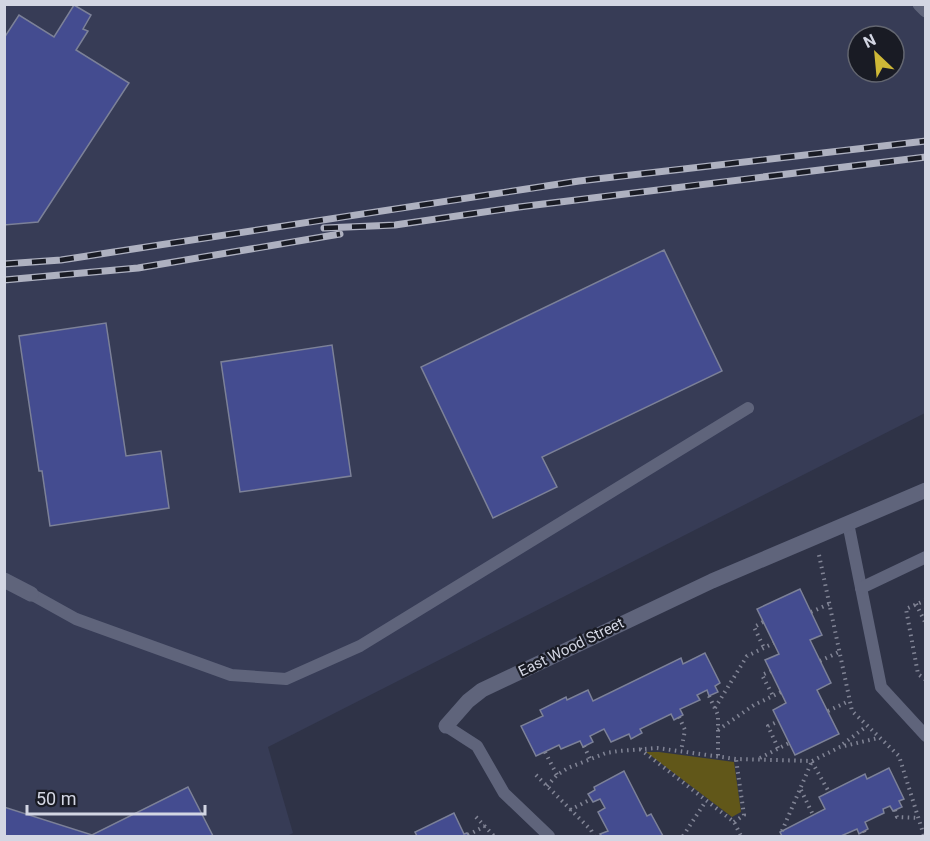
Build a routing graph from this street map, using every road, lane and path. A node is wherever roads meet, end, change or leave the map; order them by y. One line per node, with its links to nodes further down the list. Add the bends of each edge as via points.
1 (920, 4): 2 (street)
2 (926, 10)
3 (748, 408): 9 (lane, via 360,646 286,679 231,675 75,619)
4 (926, 490): 5 (street, East Wood Street)
5 (848, 523): 8 (lane); 30 (street, East Wood Street, via 712,581 482,690)
6 (926, 557): 8 (lane)
7 (4, 580): 9 (street)
8 (861, 588): 33 (lane, via 881,687)
9 (31, 594)
10 (926, 600): 12 (path)
11 (829, 604): 13 (path)
12 (916, 604): 15 (path); 21 (path, via 906,609 918,674)
13 (811, 612)
14 (764, 622): 17 (path, via 754,627)
15 (926, 624)
16 (774, 643): 17 (path)
17 (764, 648): 26 (path, via 747,656)
18 (839, 652): 19 (path)
19 (820, 661)
20 (771, 671): 24 (path, via 762,675)
21 (926, 680)
22 (781, 692): 24 (path)
23 (709, 696): 26 (path)
24 (773, 696): 32 (path)
25 (849, 701): 27 (path)
26 (715, 708): 32 (path)
27 (828, 711)
28 (679, 717): 40 (path, via 685,730)
29 (778, 721): 39 (path, via 768,726)
30 (446, 726): 64 (lane, East Wood Street, via 477,746 504,793)
31 (867, 726): 37 (path)
32 (718, 730): 42 (path)
33 (926, 736)
34 (878, 738): 37 (path)
35 (789, 743): 39 (path)
36 (584, 746): 43 (path)
37 (840, 747): 46 (path)
38 (639, 748): 40 (path); 43 (path); 53 (path)
39 (778, 748): 45 (path)
40 (681, 751): 42 (path)
41 (545, 752): 48 (path)
42 (718, 756): 44 (path)
43 (590, 759): 48 (path)
44 (736, 759): 45 (path); 59 (path, via 744,816)
45 (758, 759): 46 (path)
46 (812, 761): 50 (path); 51 (path)
47 (536, 775): 49 (path)
48 (557, 775): 49 (path)
49 (547, 786): 54 (path)
50 (800, 790): 56 (path); 61 (path)
51 (829, 792)
52 (591, 799): 54 (path)
53 (706, 801): 59 (path); 66 (path)
54 (570, 810): 65 (path)
55 (896, 810): 58 (path, via 897,817)
56 (813, 815)
57 (476, 817): 60 (path)
58 (918, 818)
59 (734, 822): 67 (path)
60 (485, 826): 62 (path); 63 (path)
61 (782, 831)
62 (468, 835)
63 (494, 837)
64 (549, 837)
65 (594, 837)
66 (683, 837)
67 (741, 837)

